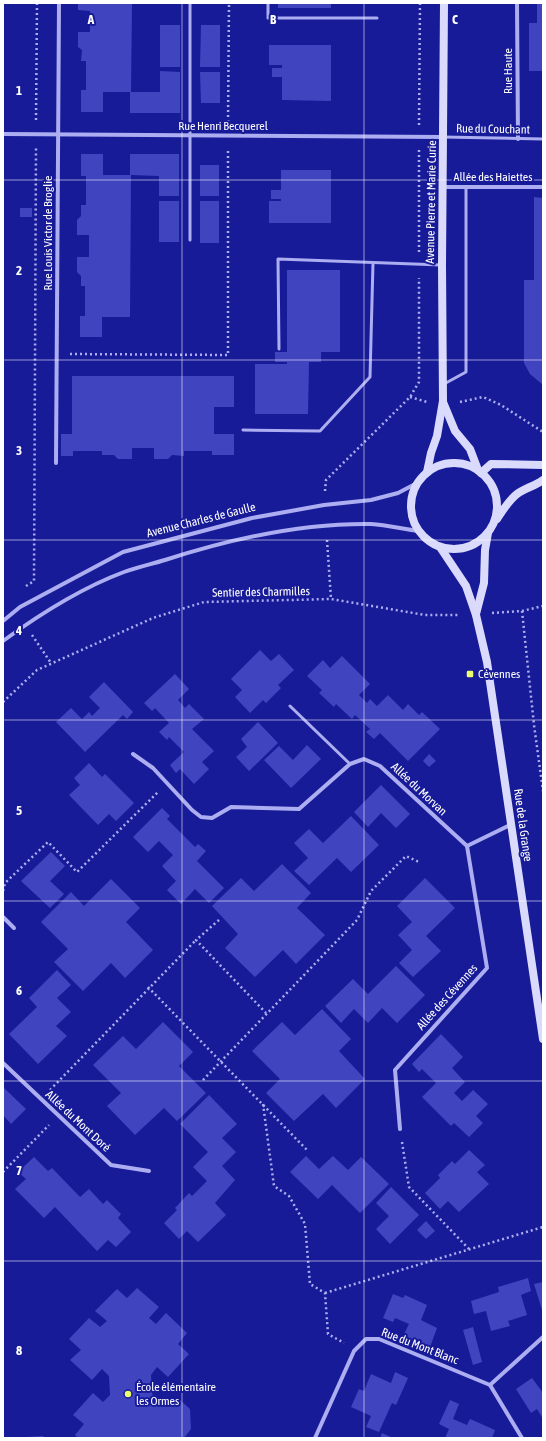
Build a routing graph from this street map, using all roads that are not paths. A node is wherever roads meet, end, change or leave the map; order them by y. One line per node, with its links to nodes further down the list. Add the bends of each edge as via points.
1 (59, 3): 8 (street, Rue Louis Victor de Broglie)
2 (190, 3): 9 (lane)
3 (268, 3): 6 (lane, via 268,18)
4 (444, 3): 10 (street, Avenue Pierre et Marie Curie)
5 (518, 3): 11 (street, Rue Haute)
6 (377, 18)
7 (3, 134): 8 (street, Rue Henri Becquerel)
8 (58, 134): 9 (street, Rue Henri Becquerel); 23 (street, Rue Louis Victor de Broglie)
9 (190, 136): 10 (street, Rue Henri Becquerel); 16 (lane)
10 (443, 137): 11 (lane, Rue du Couchant); 13 (street, Avenue Pierre et Marie Curie)
11 (518, 138): 12 (lane, Rue du Couchant)
12 (543, 139)
13 (442, 187): 14 (street, Allée des Haiettes); 18 (street, Avenue Pierre et Marie Curie)
14 (466, 187): 15 (street, Allée des Haiettes); 20 (lane, via 466,372)
15 (543, 187)
16 (190, 240)
17 (373, 263): 18 (lane); 19 (lane, via 278,259); 22 (lane, via 370,377 320,431)
18 (442, 265): 20 (street, Avenue Pierre et Marie Curie)
19 (279, 349)
20 (442, 385): 21 (street, Avenue Pierre et Marie Curie)
21 (443, 401): 25 (street, Avenue Pierre et Marie Curie, via 455,431 470,449); 26 (street, Avenue Pierre et Marie Curie)
22 (243, 430)
23 (56, 463)
24 (543, 465): 25 (street, via 491,464)
25 (480, 471): 26 (street, via 465,464 450,463); 29 (street, via 489,480 496,494 498,507)
26 (427, 472): 28 (street)
27 (543, 480): 29 (street, via 518,493)
28 (419, 482): 30 (street, via 411,506 413,520); 34 (street, Avenue Charles de Gaulle, via 371,500 324,505 252,518 123,552 20,607)
29 (495, 521): 31 (street)
30 (419, 531): 32 (street, via 428,541); 35 (street, via 373,524 326,526 195,549 124,572 78,593)
31 (488, 533): 32 (street, via 466,548 453,550); 33 (street, Rue de la Grange, via 484,583)
32 (440, 547): 33 (street, Rue de la Grange, via 466,586)
33 (476, 615): 39 (street, Rue de la Grange, via 487,662)
34 (3, 621)
35 (3, 641)
36 (290, 706): 38 (lane)
37 (134, 754): 38 (street, via 153,768 192,810 201,817 212,818 231,807 299,809)
38 (350, 764): 40 (street, Allée du Morvan, via 364,759 380,766)
39 (510, 825): 40 (street); 43 (street, Rue de la Grange)
40 (467, 846): 45 (street, Allée des Cévennes, via 487,968 395,1070)
41 (3, 917): 42 (street)
42 (14, 928)
43 (543, 1039)
44 (3, 1063): 46 (street, Allée du Mont Doré, via 111,1165)
45 (400, 1129)
46 (149, 1171)
47 (543, 1337): 48 (street)
48 (490, 1385): 49 (street, Rue du Mont Blanc, via 380,1338 366,1339 354,1351); 50 (street)
49 (315, 1438)
50 (522, 1438)

